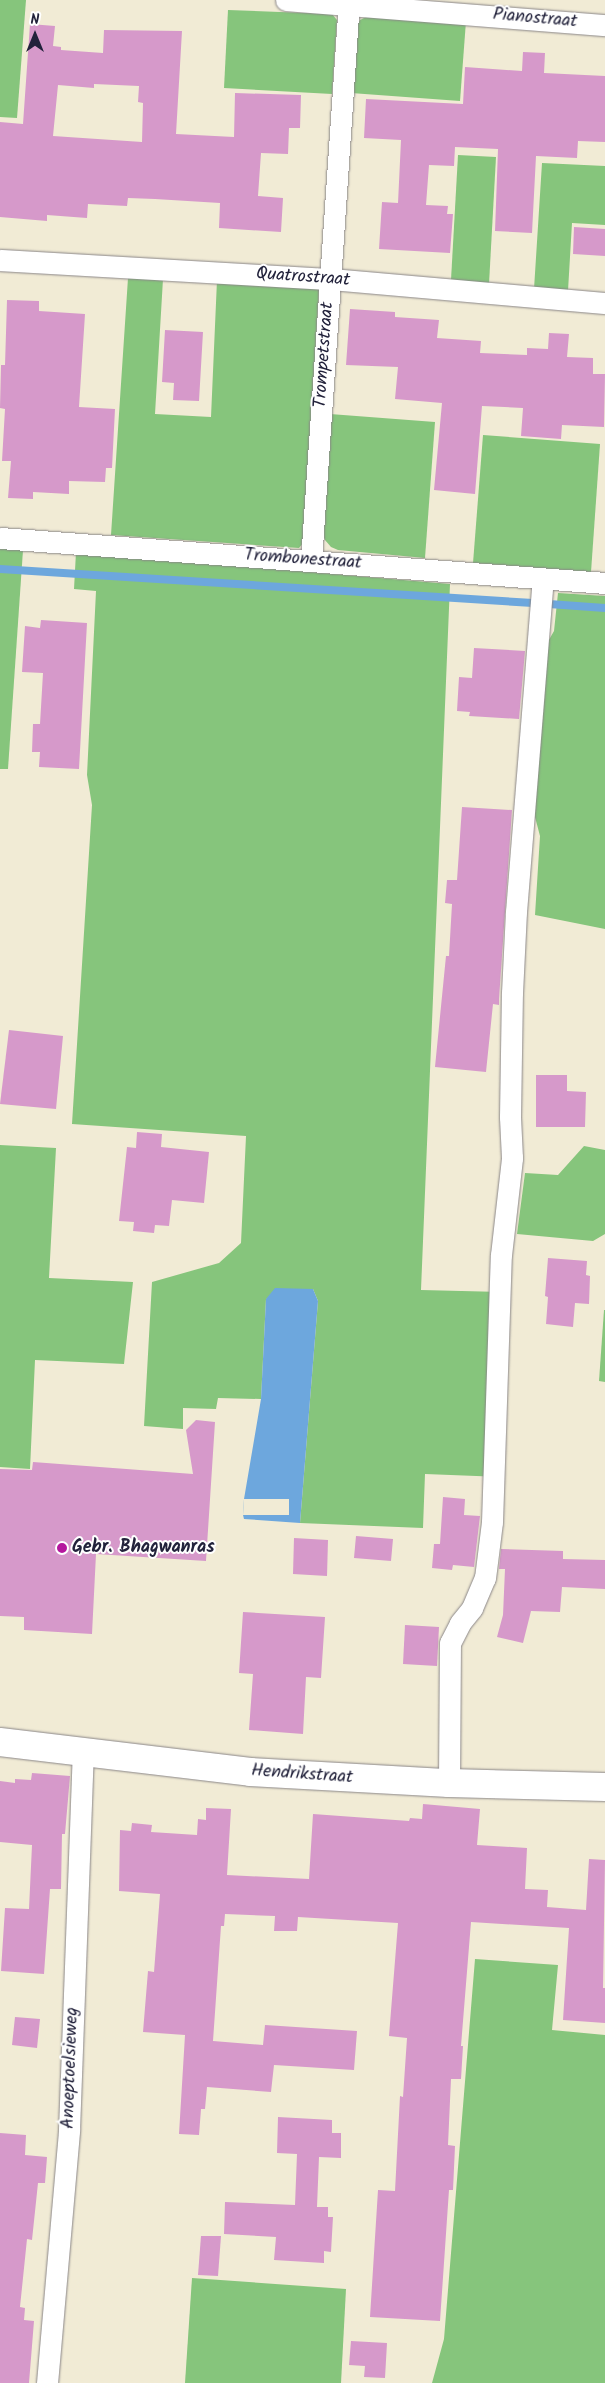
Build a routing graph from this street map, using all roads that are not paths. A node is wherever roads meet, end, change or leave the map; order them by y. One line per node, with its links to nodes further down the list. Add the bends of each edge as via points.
1 (286, 0): 2 (street, Pianostraat)
2 (349, 2): 3 (street, Pianostraat); 5 (street, Trompetstraat)
3 (605, 25)
4 (0, 260): 5 (street, Quatrostraat)
5 (330, 279): 6 (street, Quatrostraat); 8 (street, Trompetstraat)
6 (605, 303)
7 (0, 538): 8 (street, Trombonestraat)
8 (310, 561): 9 (street, Trombonestraat)
9 (543, 580): 10 (street, Trombonestraat); 13 (street, via 516,921 510,1108 512,1158 501,1255 492,1522 485,1578 472,1608 450,1643)
10 (605, 583)
11 (0, 1742): 12 (street, Hendrikstraat)
12 (83, 1752): 13 (street, Hendrikstraat, via 250,1772); 15 (street, Anoeptoelsieweg, via 69,2130)
13 (449, 1783): 14 (street, Hendrikstraat)
14 (605, 1787)
15 (46, 2383)

